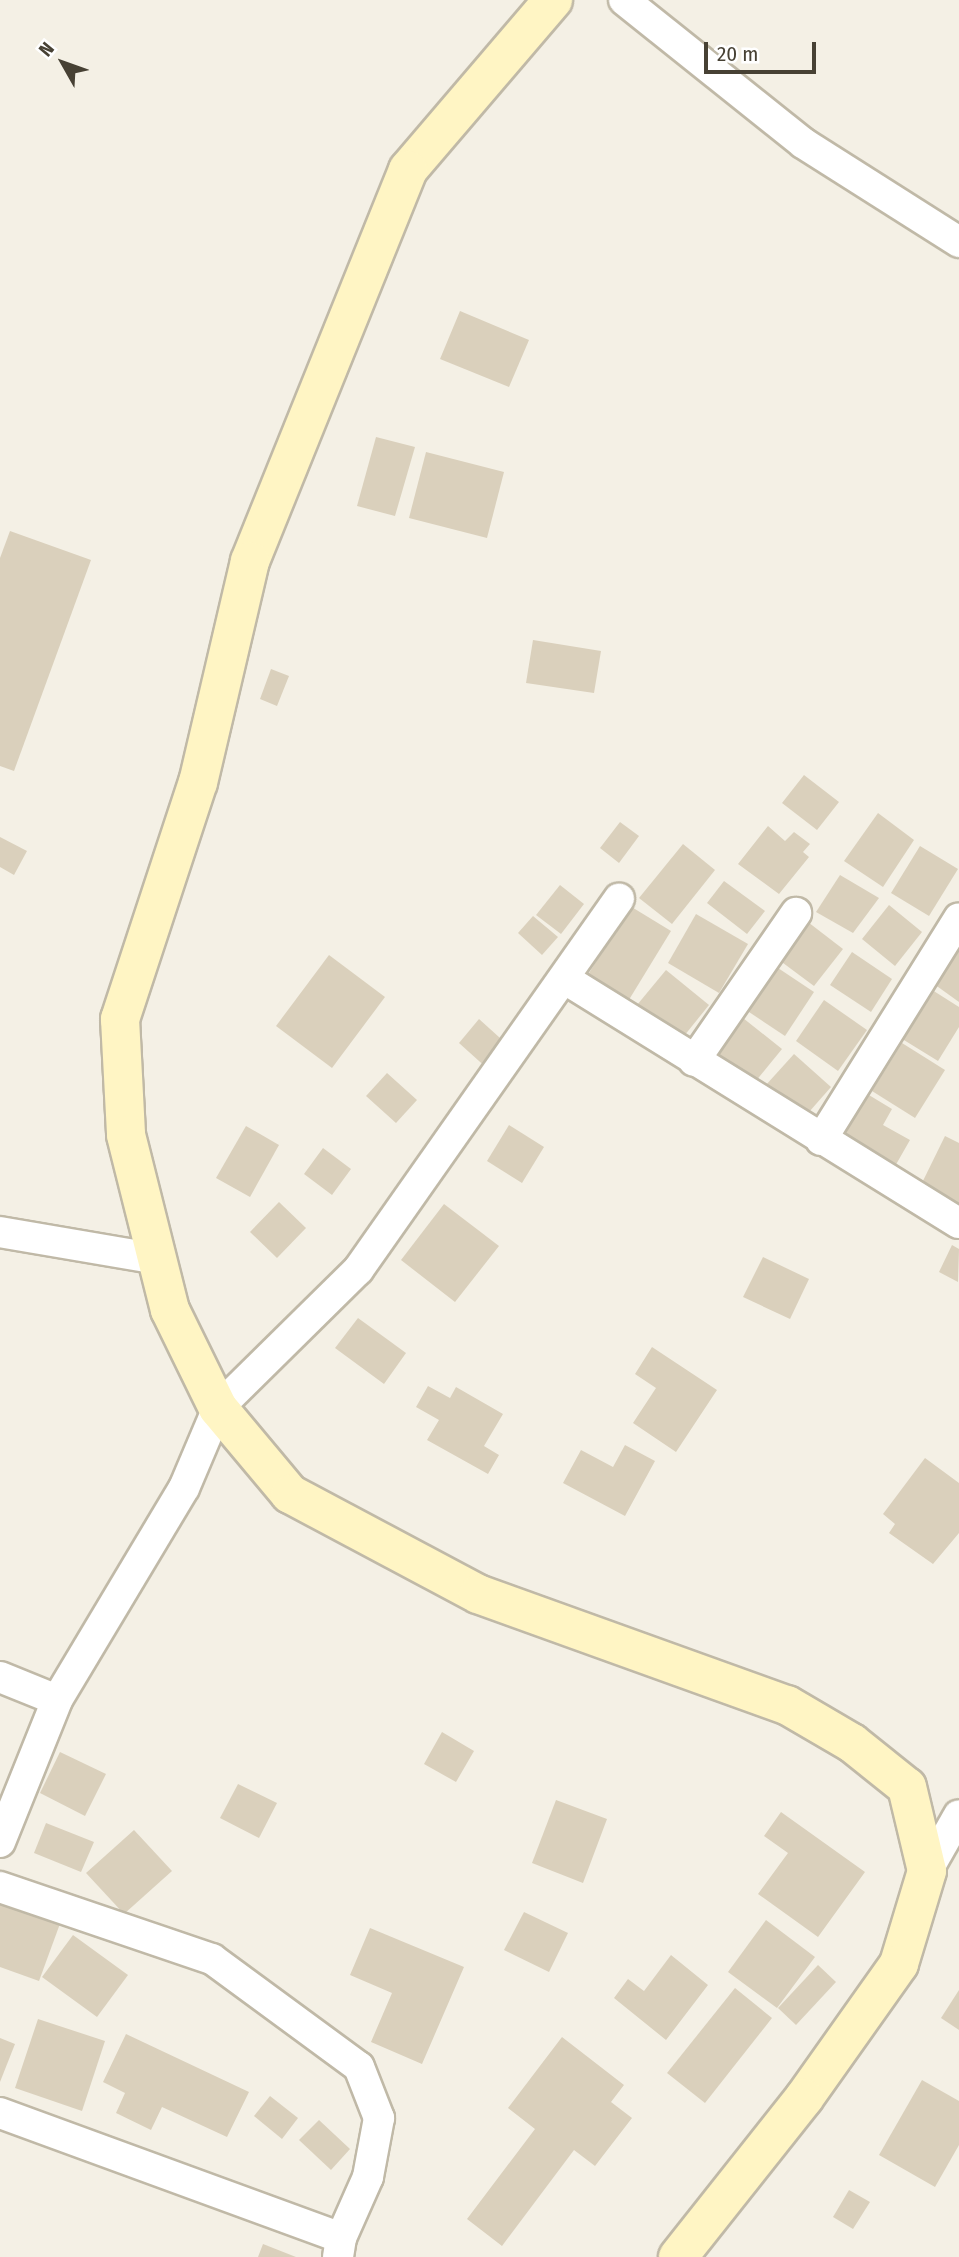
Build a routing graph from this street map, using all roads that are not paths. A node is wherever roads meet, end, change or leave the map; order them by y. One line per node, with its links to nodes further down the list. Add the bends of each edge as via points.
1 (553, 0): 12 (main road, via 408,170 250,561 198,782 120,1019 126,1135)
2 (624, 0): 3 (street, via 803,143)
3 (959, 242)
4 (619, 898): 7 (street)
5 (796, 913): 8 (street)
6 (959, 918): 9 (street)
7 (565, 979): 8 (street); 13 (street, via 358,1270)
8 (694, 1061): 9 (street)
9 (821, 1140): 10 (street)
10 (959, 1223)
11 (0, 1232): 12 (street)
12 (158, 1259): 13 (main road, via 170,1310)
13 (218, 1408): 15 (street, via 184,1488); 18 (main road, via 290,1494 454,1581 787,1705 852,1743 907,1787)
14 (0, 1677): 15 (street)
15 (57, 1700): 17 (street)
16 (959, 1815): 18 (street)
17 (0, 1842)
18 (927, 1871): 22 (main road, via 899,1964 804,2098)
19 (0, 1887): 21 (street, via 212,1959 359,2067 379,2118 369,2177)
20 (0, 2113): 21 (street)
21 (339, 2247)
22 (678, 2257)

